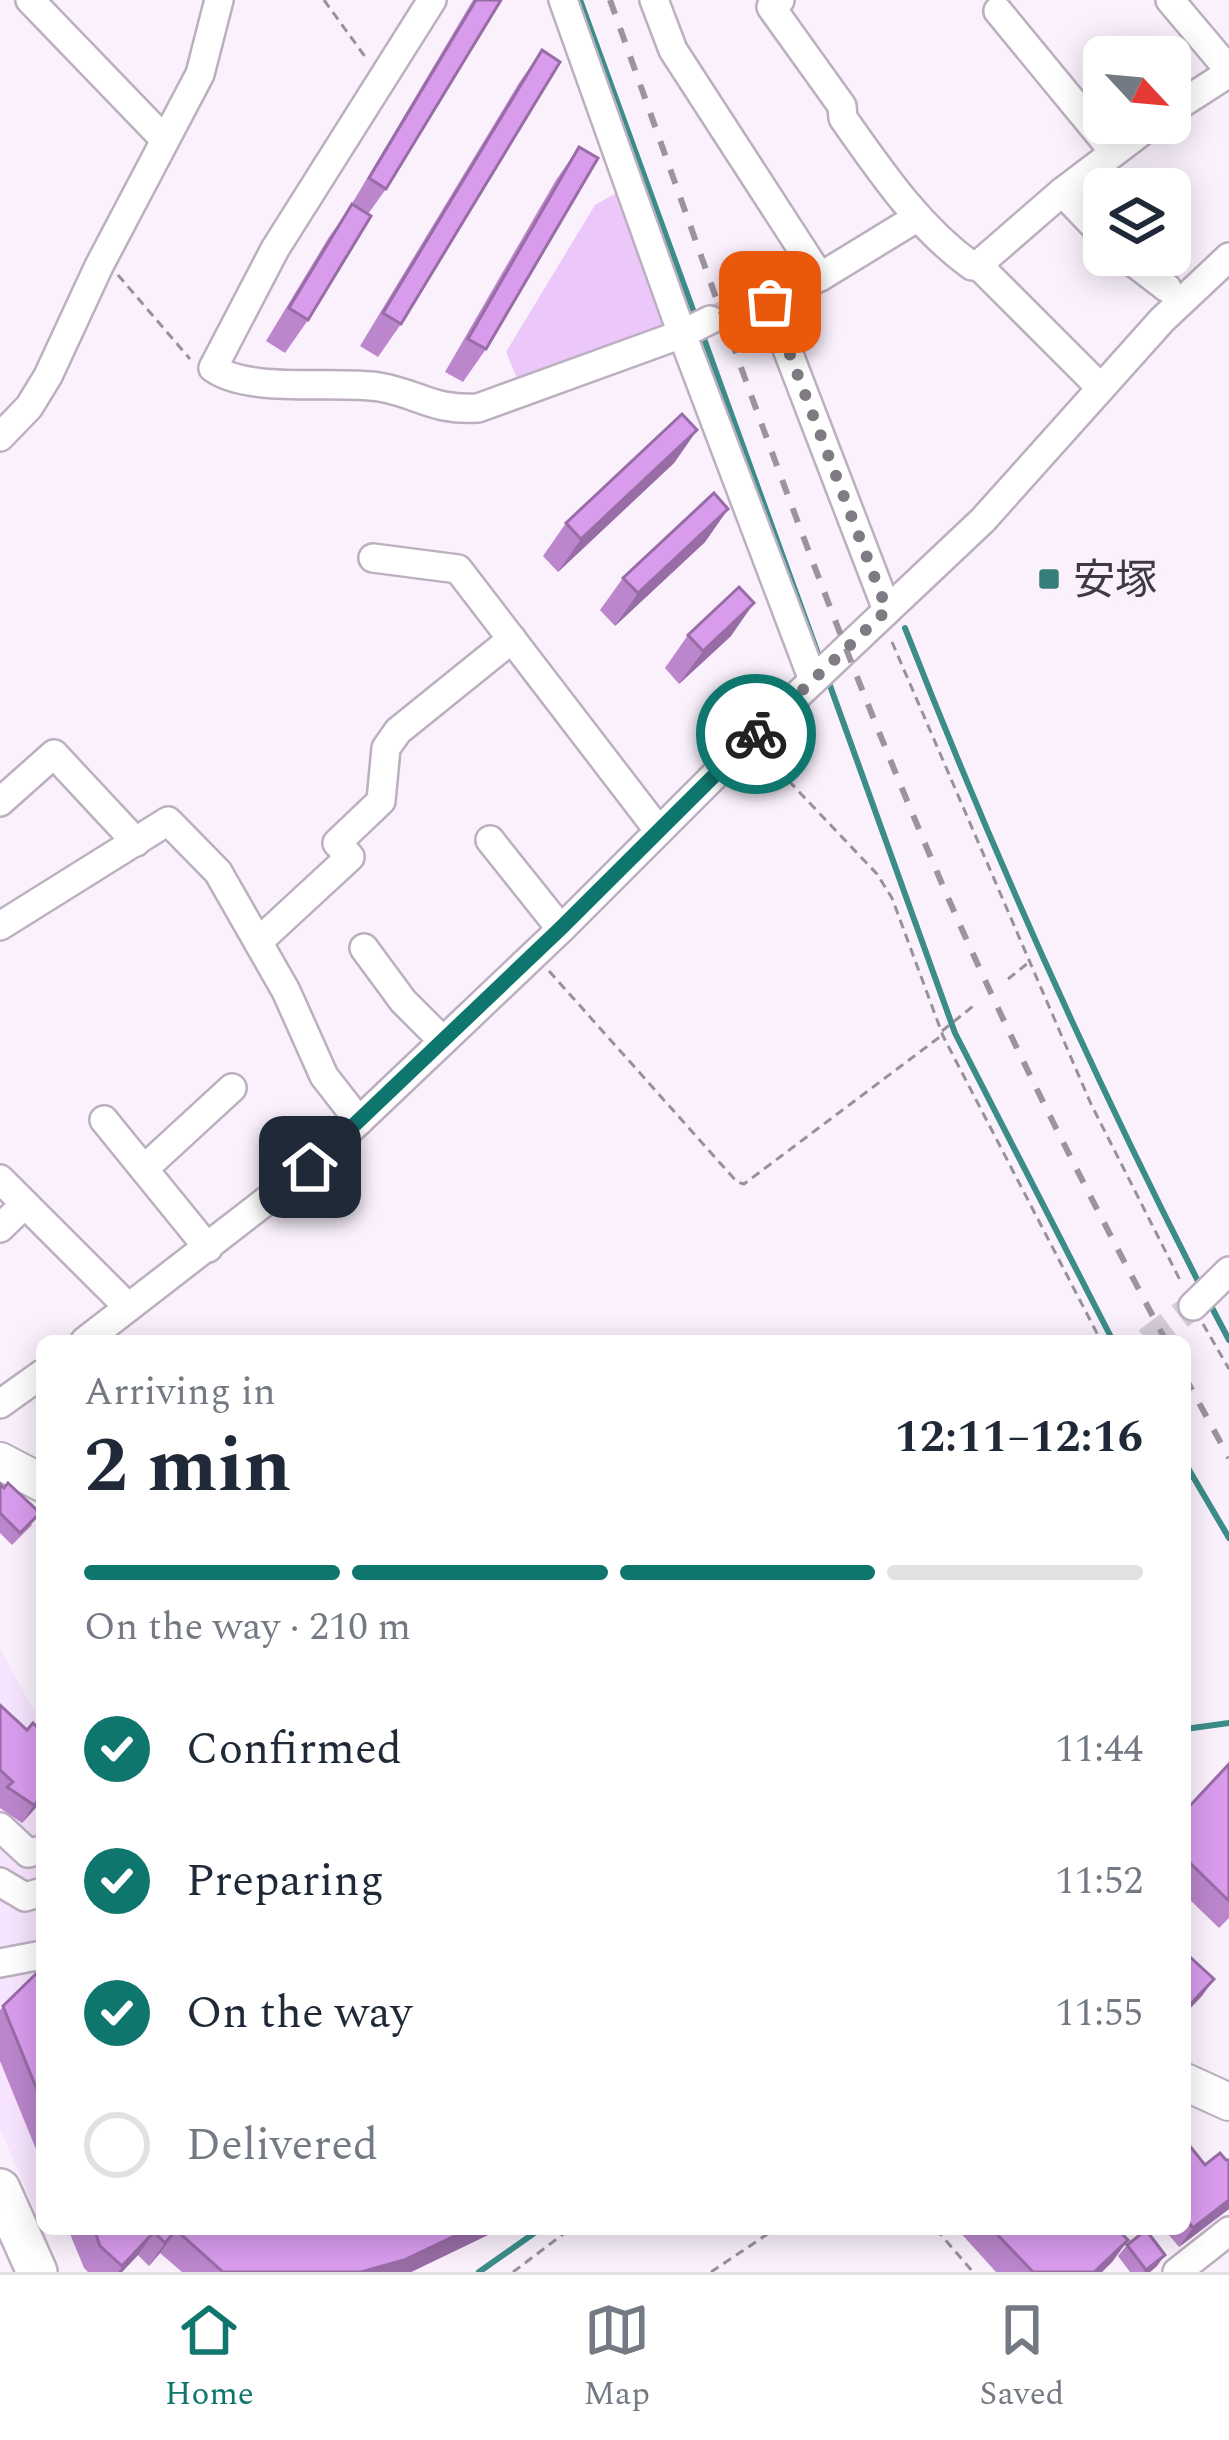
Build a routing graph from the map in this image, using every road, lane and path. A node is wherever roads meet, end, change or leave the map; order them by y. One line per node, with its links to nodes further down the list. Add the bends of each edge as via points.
1 (30, 0): 13 (street)
2 (324, 0): 11 (path)
3 (432, 0): 11 (street)
4 (563, 0): 25 (street)
5 (654, 0): 23 (street, via 673,50)
6 (780, 0): 18 (street, via 771,7)
7 (1170, 0): 10 (street)
8 (212, 5): 13 (street, via 200,74)
9 (998, 10): 15 (street)
10 (1229, 71): 12 (street)
11 (381, 80): 26 (street, via 275,249)
12 (1191, 97)
13 (165, 140): 20 (street)
14 (1125, 144): 15 (street)
15 (1114, 152): 16 (street)
16 (1062, 192): 17 (street); 21 (street)
17 (1083, 214)
18 (919, 217): 21 (street); 23 (street)
19 (1229, 256): 27 (street)
20 (99, 266): 26 (path, via 128,284 186,356); 28 (street, via 48,376)
21 (978, 266): 27 (street)
22 (1152, 276): 24 (street)
23 (820, 277): 30 (street, via 757,304)
24 (1167, 287)
25 (698, 326): 26 (street, via 478,408 446,410 357,384 237,380); 32 (street)
26 (213, 368)
27 (1101, 388): 30 (street, via 983,520)
28 (0, 437)
29 (373, 557): 31 (street, via 458,569)
30 (880, 617): 32 (street); 43 (path)
31 (512, 639): 35 (street); 40 (street, via 398,731 386,748 381,801 337,843 350,857)
32 (820, 673): 33 (street)
33 (750, 740): 35 (street); 46 (path, via 884,884)
34 (0, 802): 37 (street, via 54,754)
35 (659, 831): 39 (street)
36 (490, 840): 39 (street)
37 (136, 842): 38 (street); 40 (street, via 168,821 218,872)
38 (0, 926)
39 (561, 928): 42 (street)
40 (258, 942): 50 (street, via 325,1076)
41 (364, 949): 47 (street)
42 (535, 953): 46 (path, via 744,1184); 47 (street)
43 (1029, 962): 44 (path); 56 (path, via 1091,1104)
44 (1008, 979)
45 (977, 1003): 46 (path)
46 (943, 1032): 59 (path)
47 (443, 1041): 50 (street)
48 (232, 1088): 51 (street)
49 (104, 1120): 51 (street)
50 (359, 1120): 55 (street)
51 (144, 1168): 55 (street)
52 (0, 1179): 53 (street)
53 (25, 1204): 54 (street); 57 (street)
54 (0, 1228)
55 (208, 1248): 57 (street)
56 (1208, 1291): 60 (path)
57 (128, 1307): 58 (street)
58 (93, 1335)
59 (1098, 1335)
60 (1229, 1370)
61 (36, 1378): 62 (street)
62 (0, 1404)
63 (0, 1461): 64 (main road)
64 (36, 1480)
65 (0, 1827): 66 (street)
66 (36, 1851)
67 (0, 1882): 68 (street, via 25,1897)
68 (36, 1894)
69 (36, 1955): 70 (street)
70 (0, 1964)
71 (1191, 2085): 72 (main road)
72 (1229, 2102)
73 (0, 2189): 80 (highway)
74 (1229, 2231): 84 (street)
75 (562, 2235): 81 (path)
76 (766, 2235): 82 (path)
77 (941, 2235): 83 (path)
78 (0, 2245): 79 (highway)
79 (12, 2272)
80 (37, 2272)
81 (513, 2272)
82 (711, 2272)
83 (973, 2272)
84 (1178, 2272)

